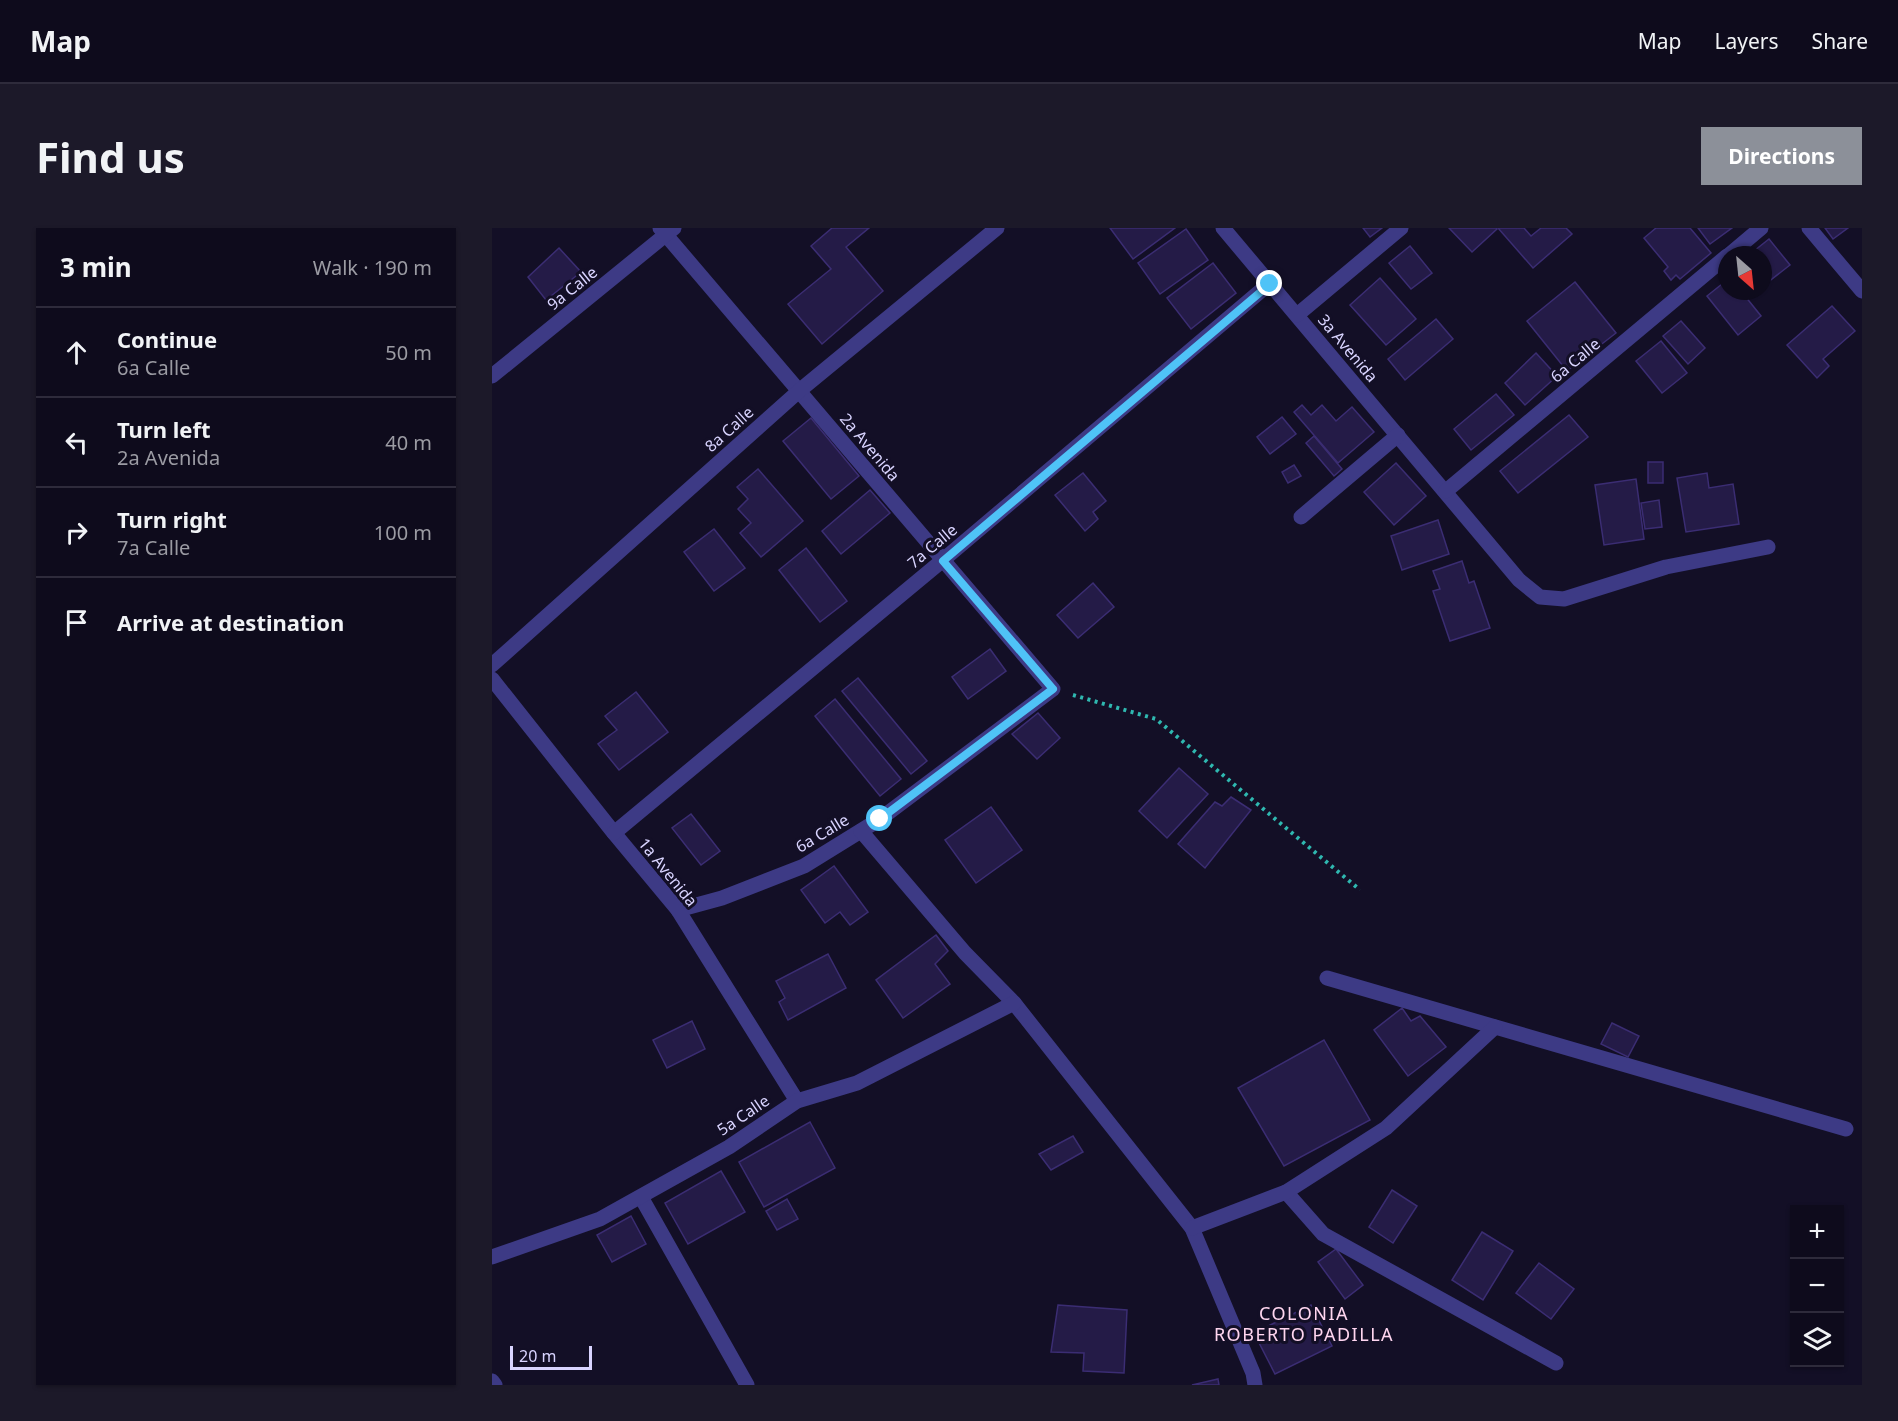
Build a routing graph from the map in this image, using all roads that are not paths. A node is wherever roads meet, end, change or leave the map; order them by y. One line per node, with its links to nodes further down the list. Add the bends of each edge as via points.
1 (997, 228): 13 (street, 8a Calle)
2 (1223, 228): 9 (street, 3a Avenida)
3 (1401, 228): 11 (street)
4 (1761, 228): 7 (street, 6a Calle)
5 (1809, 228): 10 (street)
6 (667, 230): 12 (street, 9a Calle); 13 (street, 2a Avenida)
7 (1740, 246)
8 (1718, 264): 15 (street, 6a Calle)
9 (1270, 284): 11 (street, 3a Avenida); 18 (street, 7a Calle)
10 (1862, 291)
11 (1297, 315): 14 (street, 3a Avenida)
12 (492, 376)
13 (799, 391): 18 (street, 2a Avenida); 19 (street, 8a Calle)
14 (1398, 435): 15 (street, 3a Avenida); 16 (street)
15 (1446, 491): 17 (street, 3a Avenida, via 1519,580 1540,597 1564,599 1666,567)
16 (1301, 517)
17 (1768, 547)
18 (943, 561): 21 (street, 2a Avenida); 23 (street, 7a Calle)
19 (492, 665)
20 (492, 679): 23 (street, 1a Avenida)
21 (1053, 689): 22 (street, 6a Calle)
22 (861, 831): 24 (street, 6a Calle, via 804,866 722,898); 26 (street, via 965,953)
23 (614, 833): 24 (street, 1a Avenida)
24 (678, 910): 28 (street, 1a Avenida)
25 (1327, 978): 27 (street)
26 (1014, 1002): 28 (street, 5a Calle, via 857,1083); 32 (street)
27 (1495, 1027): 29 (street); 30 (street, via 1386,1128)
28 (797, 1101): 31 (street, 5a Calle, via 729,1147)
29 (1846, 1129)
30 (1286, 1192): 32 (street); 34 (street, via 1323,1234)
31 (641, 1197): 33 (street, 5a Calle, via 600,1220); 37 (street)
32 (1192, 1228): 38 (street)
33 (492, 1257)
34 (1556, 1363)
35 (492, 1381): 36 (street)
36 (495, 1385)
37 (747, 1385)
38 (1255, 1385)

